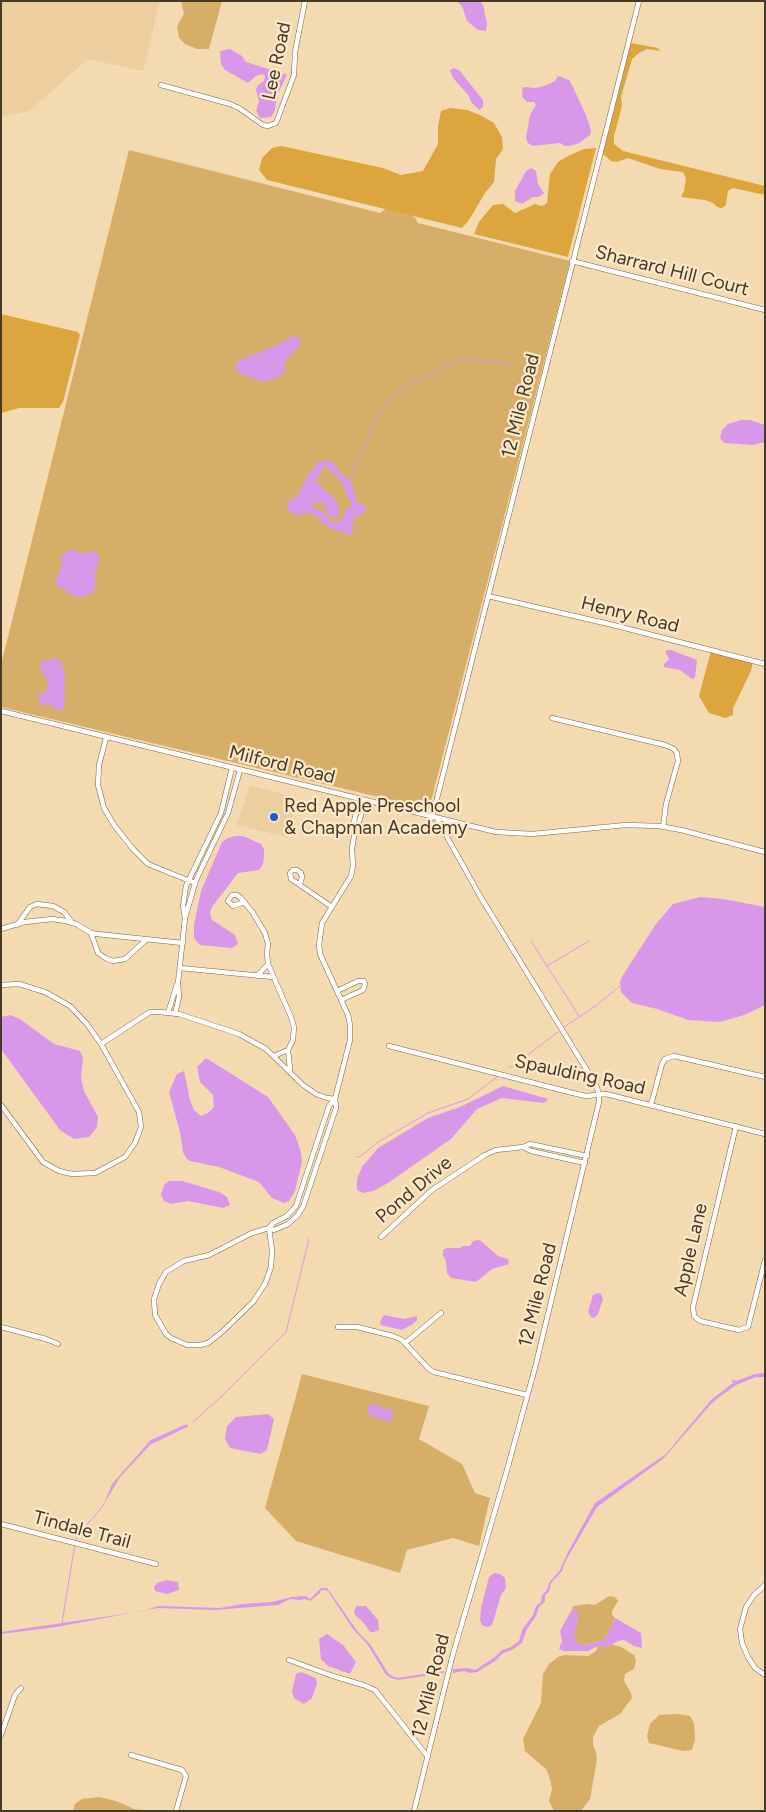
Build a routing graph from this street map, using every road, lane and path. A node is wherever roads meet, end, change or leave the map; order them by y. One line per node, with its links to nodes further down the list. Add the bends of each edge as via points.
1 (305, 1): 3 (street, Lee Road, via 294,75 276,123 263,125 230,104)
2 (639, 1): 4 (street, 12 Mile Road)
3 (161, 85)
4 (572, 261): 5 (street, Sharrard Hill Court); 6 (street, 12 Mile Road)
5 (765, 310)
6 (488, 596): 7 (street, Henry Road); 15 (street, 12 Mile Road)
7 (765, 664)
8 (1, 712): 10 (street, Milford Road)
9 (552, 718): 16 (street, via 674,749 678,761)
10 (106, 738): 11 (street, Milford Road); 19 (street, via 98,775 104,808 148,864)
11 (232, 768): 12 (street, Milford Road); 19 (street, via 220,813)
12 (240, 770): 13 (street, Milford Road); 20 (street, via 228,812)
13 (359, 799): 14 (street, Milford Road); 17 (street)
14 (365, 801): 15 (street, Milford Road); 17 (street)
15 (434, 818): 16 (street, Milford Road, via 508,834 626,825); 47 (street)
16 (663, 827): 18 (street, Milford Road)
17 (355, 830): 23 (street, via 351,876)
18 (765, 852)
19 (188, 880): 20 (street); 24 (street, via 183,900)
20 (195, 883): 24 (street)
21 (300, 884): 23 (street)
22 (245, 902): 31 (street, via 265,932)
23 (332, 907): 37 (street, via 322,923 319,945)
24 (185, 918): 30 (street)
25 (72, 922): 26 (street, via 52,918); 26 (street, via 51,904 37,904); 28 (street)
26 (17, 925): 27 (street)
27 (1, 929)
28 (91, 933): 29 (street); 29 (street, via 98,953 113,961 125,960)
29 (146, 940): 30 (street)
30 (183, 943): 32 (street)
31 (268, 964): 33 (street); 34 (street)
32 (180, 968): 33 (street); 35 (street)
33 (257, 976): 34 (street)
34 (273, 977): 43 (street, via 294,1027)
35 (178, 983): 39 (street); 40 (street)
36 (1, 985): 41 (street, via 18,984 45,992 70,1006)
37 (337, 991): 38 (street); 38 (street, via 364,981 363,990)
38 (341, 1000): 48 (street, via 350,1025 350,1040)
39 (168, 1013): 40 (street); 41 (street, via 150,1012)
40 (175, 1014): 44 (street, via 239,1034)
41 (100, 1044): 49 (street, via 139,1112 141,1127 125,1157 95,1174 59,1171 43,1162)
42 (389, 1046): 47 (street, Spaulding Road, via 586,1096)
43 (288, 1050): 44 (street); 45 (street)
44 (274, 1056): 45 (street)
45 (290, 1071): 48 (street, via 316,1094)
46 (765, 1077): 50 (street, via 674,1056 662,1064)
47 (599, 1094): 50 (street, Spaulding Road); 56 (street, 12 Mile Road)
48 (335, 1098): 58 (street, via 329,1106 296,1206)
49 (1, 1105)
50 (651, 1105): 51 (street, Spaulding Road)
51 (736, 1126): 52 (street, Spaulding Road); 60 (street, Apple Lane, via 693,1307 694,1316 700,1321 739,1330 748,1327)
52 (765, 1134)
53 (523, 1147): 54 (street, Pond Drive, via 530,1144); 55 (street, Pond Drive); 59 (street, Pond Drive, via 505,1148 484,1155 432,1190)
54 (559, 1150): 55 (street); 56 (street, Pond Drive)
55 (558, 1156): 57 (street, Pond Drive)
56 (587, 1156): 57 (street, 12 Mile Road)
57 (585, 1163): 66 (street, 12 Mile Road)
58 (269, 1228): 58 (street, via 208,1255 184,1261 166,1272 154,1299 155,1315 166,1334 186,1345 208,1343 253,1302 265,1284 270,1267)
59 (381, 1237)
60 (765, 1260)
61 (441, 1313): 64 (street)
62 (1, 1327): 65 (street)
63 (338, 1327): 64 (street, via 378,1332)
64 (405, 1343): 66 (street, via 434,1372)
65 (58, 1344)
66 (527, 1395): 75 (street, 12 Mile Road, via 453,1654)
67 (1, 1524): 68 (street, Tindale Trail)
68 (156, 1564)
69 (765, 1585): 71 (street, via 746,1607 740,1629 748,1657)
70 (289, 1660): 75 (street, via 375,1690)
71 (765, 1675)
72 (21, 1688): 73 (street)
73 (1, 1735)
74 (131, 1755): 76 (street, via 182,1770 186,1776)
75 (428, 1757): 77 (street, 12 Mile Road)
76 (176, 1811)
77 (414, 1811)

